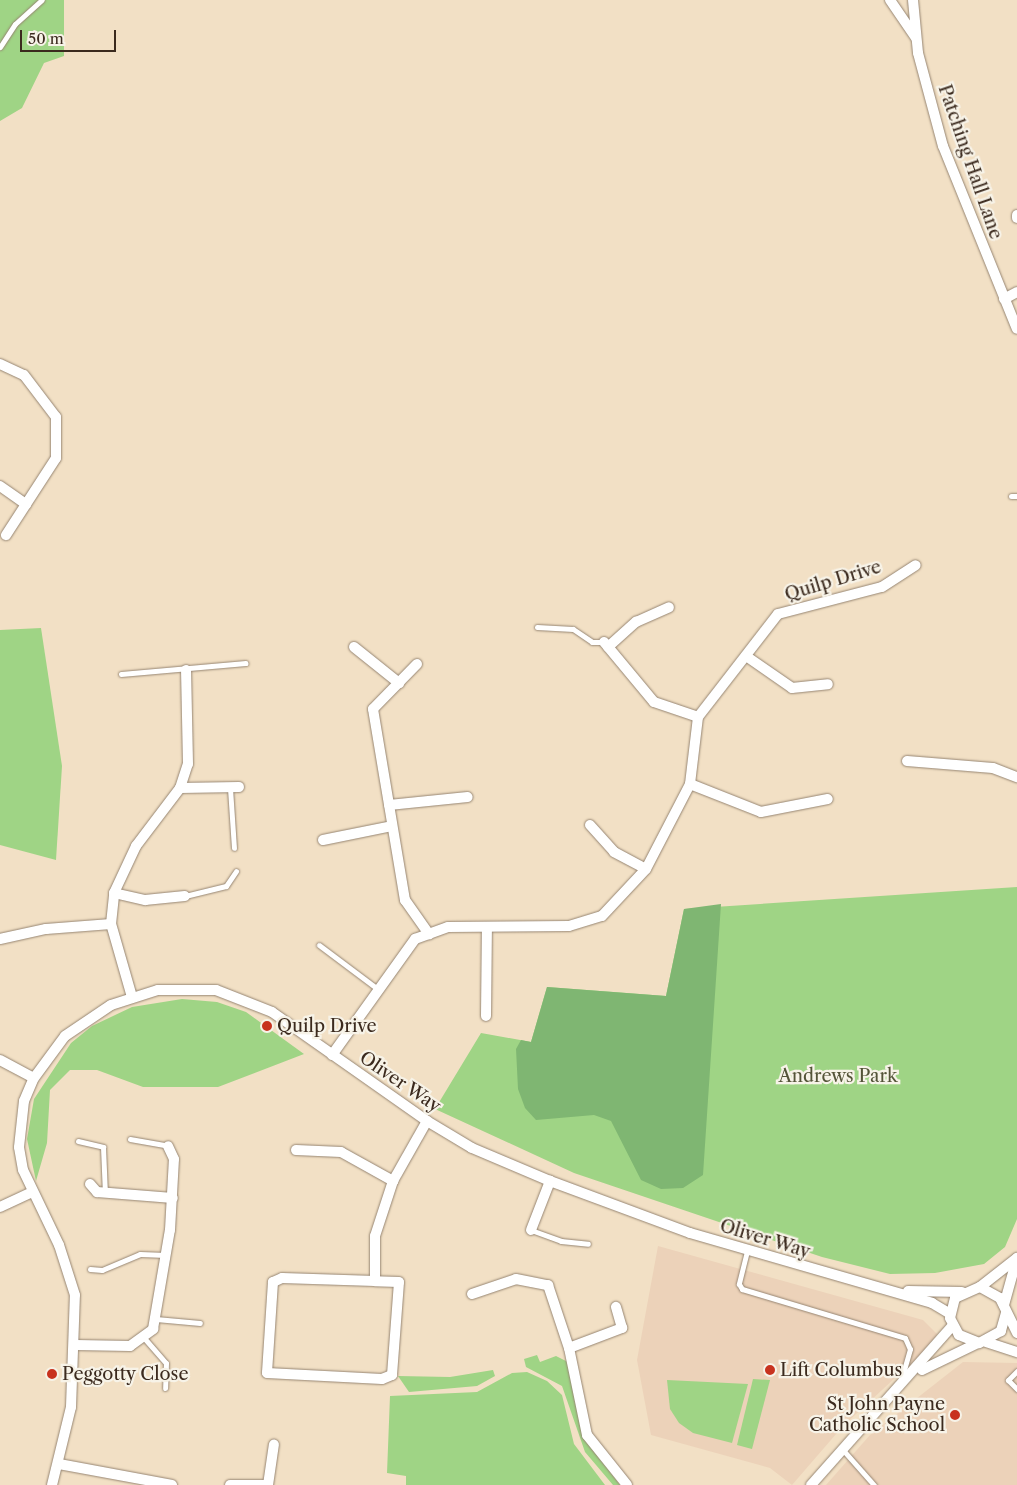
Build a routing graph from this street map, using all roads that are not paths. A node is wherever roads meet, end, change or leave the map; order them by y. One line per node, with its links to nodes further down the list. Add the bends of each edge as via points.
1 (42, 0): 5 (lane, via 15,24)
2 (890, 0): 4 (street)
3 (913, 0): 4 (street, Patching Hall Lane)
4 (916, 38): 7 (street, Patching Hall Lane, via 944,146)
5 (0, 46)
6 (1017, 292): 7 (street)
7 (1004, 298): 8 (street, Patching Hall Lane)
8 (1017, 329)
9 (0, 364): 11 (street, via 24,375 56,417 56,458)
10 (0, 486): 11 (street)
11 (26, 504): 12 (street)
12 (6, 535)
13 (916, 566): 18 (street, Quilp Drive, via 882,587 778,614)
14 (669, 607): 16 (street, via 636,622)
15 (537, 627): 16 (lane, via 573,629 592,642)
16 (606, 644): 25 (street, via 654,702)
17 (354, 647): 23 (street)
18 (746, 656): 24 (street, via 792,688); 25 (street, Quilp Drive)
19 (246, 663): 21 (lane)
20 (417, 664): 23 (street)
21 (186, 670): 22 (lane); 30 (street, via 188,764)
22 (121, 674)
23 (399, 682): 33 (street, via 373,709)
24 (828, 684)
25 (698, 717): 28 (street)
26 (906, 761): 27 (street, via 983,766)
27 (1017, 777)
28 (690, 784): 32 (street, via 761,812); 38 (street)
29 (235, 787): 30 (street); 37 (lane)
30 (180, 788): 40 (street, via 136,846)
31 (468, 797): 33 (street)
32 (828, 799)
33 (389, 805): 35 (street)
34 (590, 825): 38 (street, via 614,852)
35 (392, 826): 36 (street); 44 (street, via 405,900)
36 (323, 840)
37 (234, 848)
38 (646, 869): 43 (street, via 602,916 569,926)
39 (236, 872): 41 (lane, via 226,886)
40 (114, 893): 41 (street, via 145,900); 42 (street)
41 (185, 896)
42 (111, 924): 45 (street, via 46,929); 48 (street)
43 (487, 927): 44 (street, via 448,927); 49 (street)
44 (429, 934): 47 (street, via 416,940)
45 (0, 939)
46 (319, 945): 47 (lane)
47 (379, 990): 50 (street)
48 (132, 997): 50 (street, Oliver Way, via 188,987 233,995 272,1012); 52 (street, Oliver Way, via 84,1021 65,1036)
49 (486, 1016)
50 (332, 1055): 53 (street, Oliver Way)
51 (0, 1060): 52 (street)
52 (34, 1078): 61 (street, Oliver Way, via 24,1101 19,1147)
53 (427, 1121): 58 (street); 59 (street, Oliver Way, via 472,1148)
54 (130, 1139): 56 (lane)
55 (78, 1141): 62 (lane, via 104,1147)
56 (168, 1146): 63 (street, via 174,1159)
57 (296, 1150): 58 (street, via 341,1152)
58 (393, 1181): 71 (street, via 375,1236)
59 (550, 1181): 65 (street); 67 (street, Oliver Way)
60 (90, 1184): 62 (street)
61 (32, 1192): 64 (street); 85 (street, Oliver Way, via 69,1272 75,1295)
62 (104, 1194): 63 (street)
63 (172, 1198): 68 (street)
64 (0, 1208)
65 (531, 1230): 66 (lane, via 561,1241)
66 (588, 1244)
67 (747, 1251): 73 (street, Oliver Way); 92 (lane, via 739,1284 742,1289 905,1338 910,1349)
68 (166, 1255): 70 (lane, via 140,1254 102,1270); 79 (street, via 159,1271)
69 (1017, 1258): 72 (street); 77 (street)
70 (90, 1269)
71 (375, 1281): 71 (street, via 399,1282 392,1375 382,1378 267,1373 273,1282 282,1278)
72 (980, 1287): 74 (street); 77 (street, via 994,1293)
73 (895, 1291): 74 (street, Oliver Way); 78 (street, Oliver Way, via 932,1303)
74 (962, 1292): 78 (street)
75 (472, 1294): 86 (street, via 516,1279 548,1285)
76 (616, 1307): 86 (street, via 622,1328)
77 (1005, 1309): 82 (street); 84 (street, via 1001,1331)
78 (950, 1314): 81 (street)
79 (156, 1320): 80 (lane); 83 (street)
80 (200, 1323)
81 (952, 1326): 84 (street, via 958,1335); 89 (street)
82 (1017, 1333)
83 (145, 1339): 85 (street, via 130,1346); 90 (lane, via 166,1363)
84 (982, 1342): 87 (street); 89 (street, via 937,1360)
85 (76, 1346): 95 (street, Oliver Way)
86 (569, 1348): 101 (street, via 587,1435)
87 (1017, 1352)
88 (1017, 1370): 91 (lane, via 1008,1380)
89 (907, 1381): 92 (street)
90 (165, 1388)
91 (1017, 1389)
92 (899, 1390): 94 (street)
93 (274, 1444): 100 (street)
94 (842, 1450): 102 (street); 103 (lane)
95 (59, 1464): 96 (street); 97 (street, Oliver Way)
96 (145, 1483): 98 (street)
97 (52, 1485)
98 (172, 1485)
99 (230, 1485): 100 (street)
100 (268, 1485)
101 (627, 1485)
102 (811, 1485)
103 (874, 1485)

